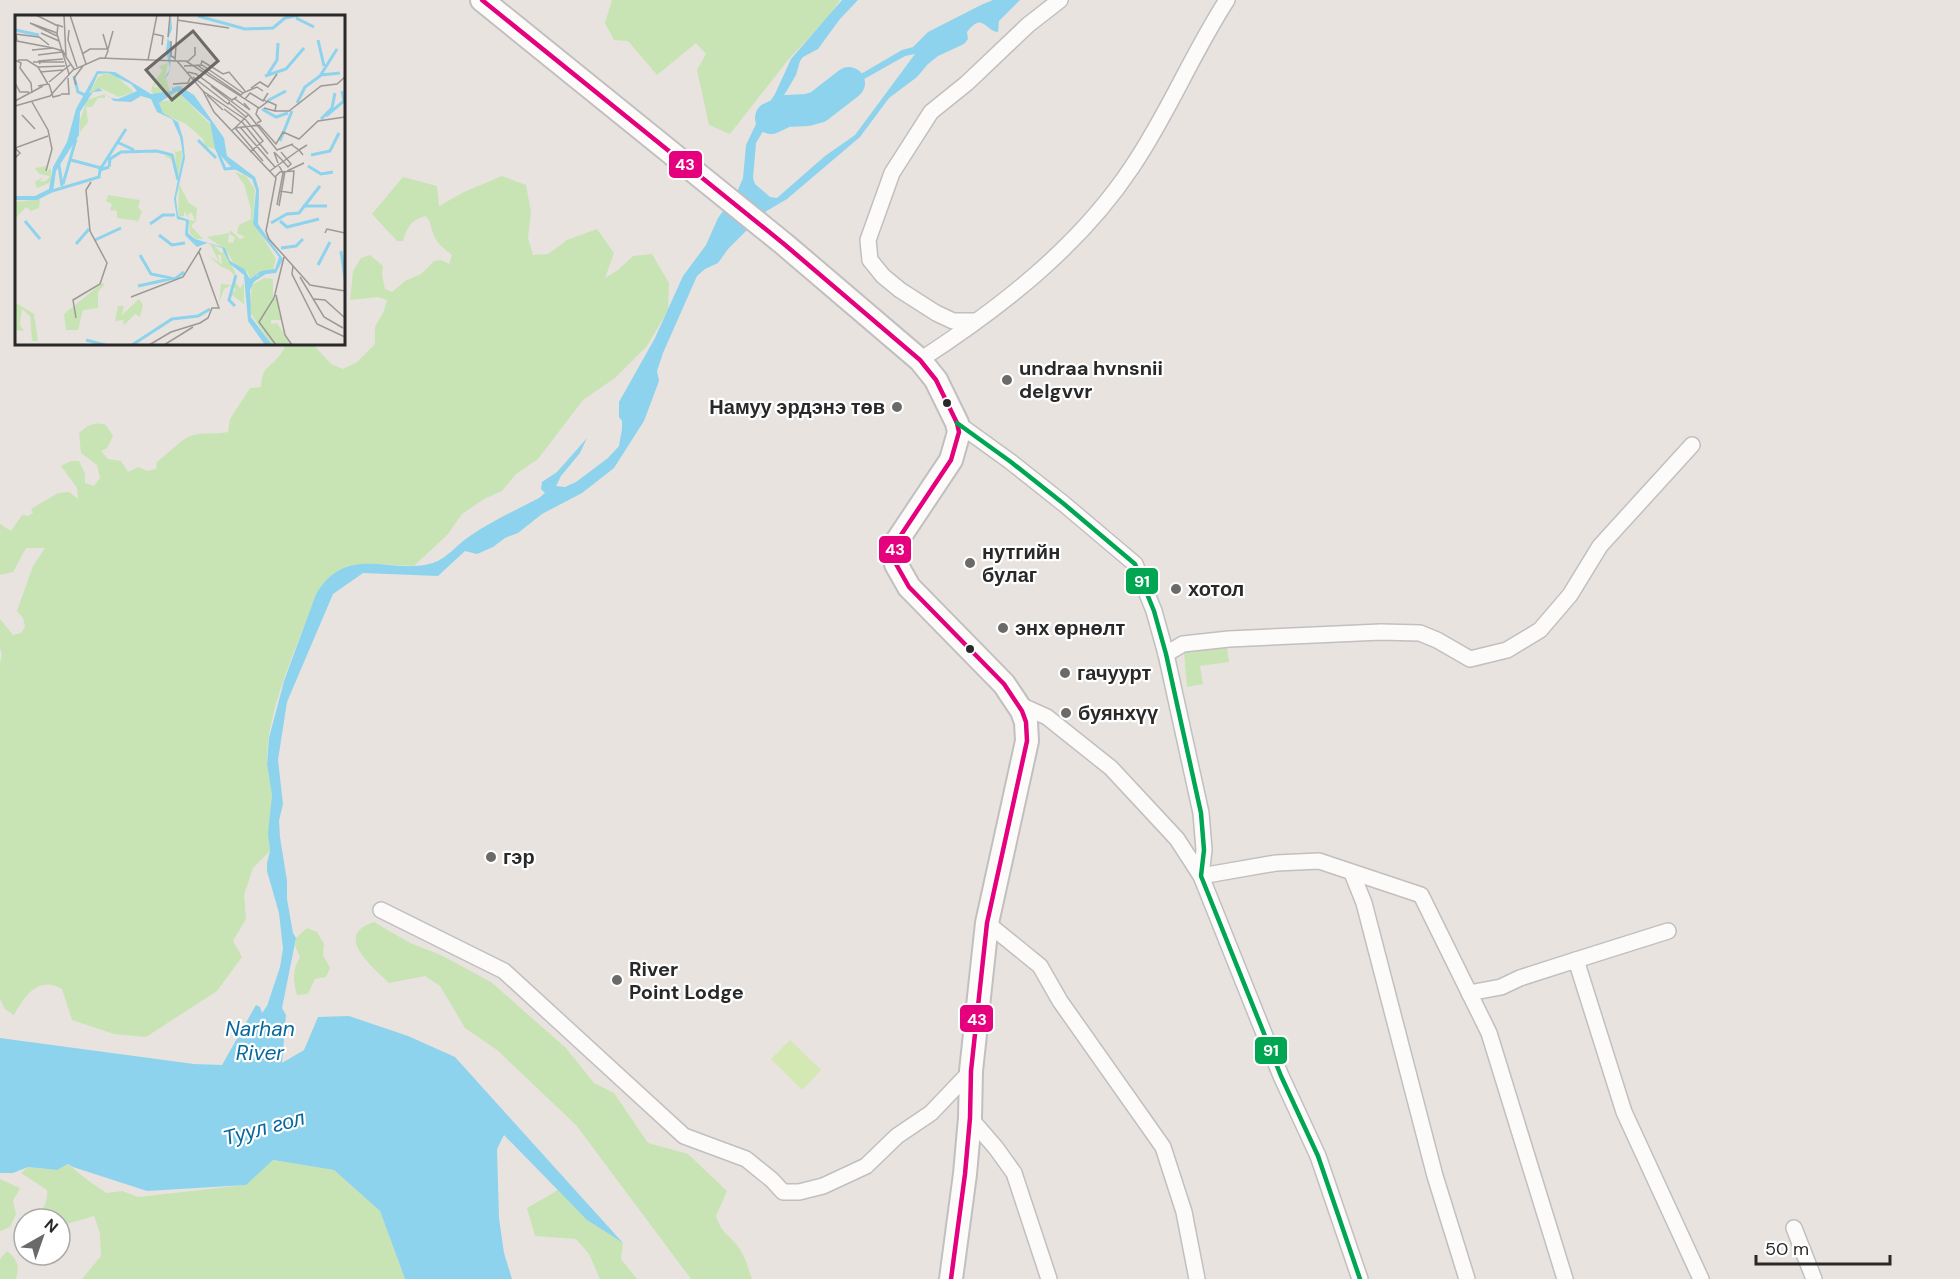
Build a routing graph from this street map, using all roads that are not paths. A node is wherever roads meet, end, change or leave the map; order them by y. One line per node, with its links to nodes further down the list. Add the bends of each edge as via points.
1 (482, 0): 5 (main road, via 784,244)
2 (1060, 0): 4 (street, via 931,112 892,173 868,240 870,260 900,290 953,321)
3 (1227, 0): 4 (street, via 1156,130 1104,204 1061,253)
4 (975, 321): 5 (street)
5 (920, 360): 6 (main road, via 936,380)
6 (957, 423): 8 (street, via 1055,496 1135,564); 9 (main road, via 958,440 951,460 897,541 896,564 920,600 981,659)
7 (1692, 445): 8 (street, via 1600,546 1570,595 1540,630 1507,651 1470,659 1420,633 1382,632 1229,639 1183,644)
8 (1166, 654): 11 (street, via 1201,813)
9 (1018, 704): 11 (street, via 1047,717 1111,768 1177,838); 13 (main road, via 1026,722 1027,741)
10 (1352, 873): 11 (street, via 1320,861); 16 (street, via 1421,895); 24 (street, via 1364,903 1432,1165)
11 (1201, 876): 23 (street, via 1281,1076 1318,1156)
12 (381, 910): 17 (street, via 504,971 684,1136 746,1159 783,1192 822,1186 866,1166 897,1136 931,1113)
13 (987, 923): 17 (main road); 22 (street, via 1040,966 1163,1147 1184,1212)
14 (1668, 931): 15 (street)
15 (1576, 960): 16 (street, via 1501,987); 26 (street, via 1624,1112)
16 (1469, 993): 25 (street, via 1490,1033)
17 (971, 1071): 18 (main road)
18 (970, 1118): 20 (main road); 21 (street, via 1014,1173)
19 (1794, 1228): 27 (street)
20 (951, 1279)
21 (1050, 1279)
22 (1197, 1279)
23 (1360, 1279)
24 (1467, 1279)
25 (1565, 1279)
26 (1701, 1279)
27 (1814, 1279)

